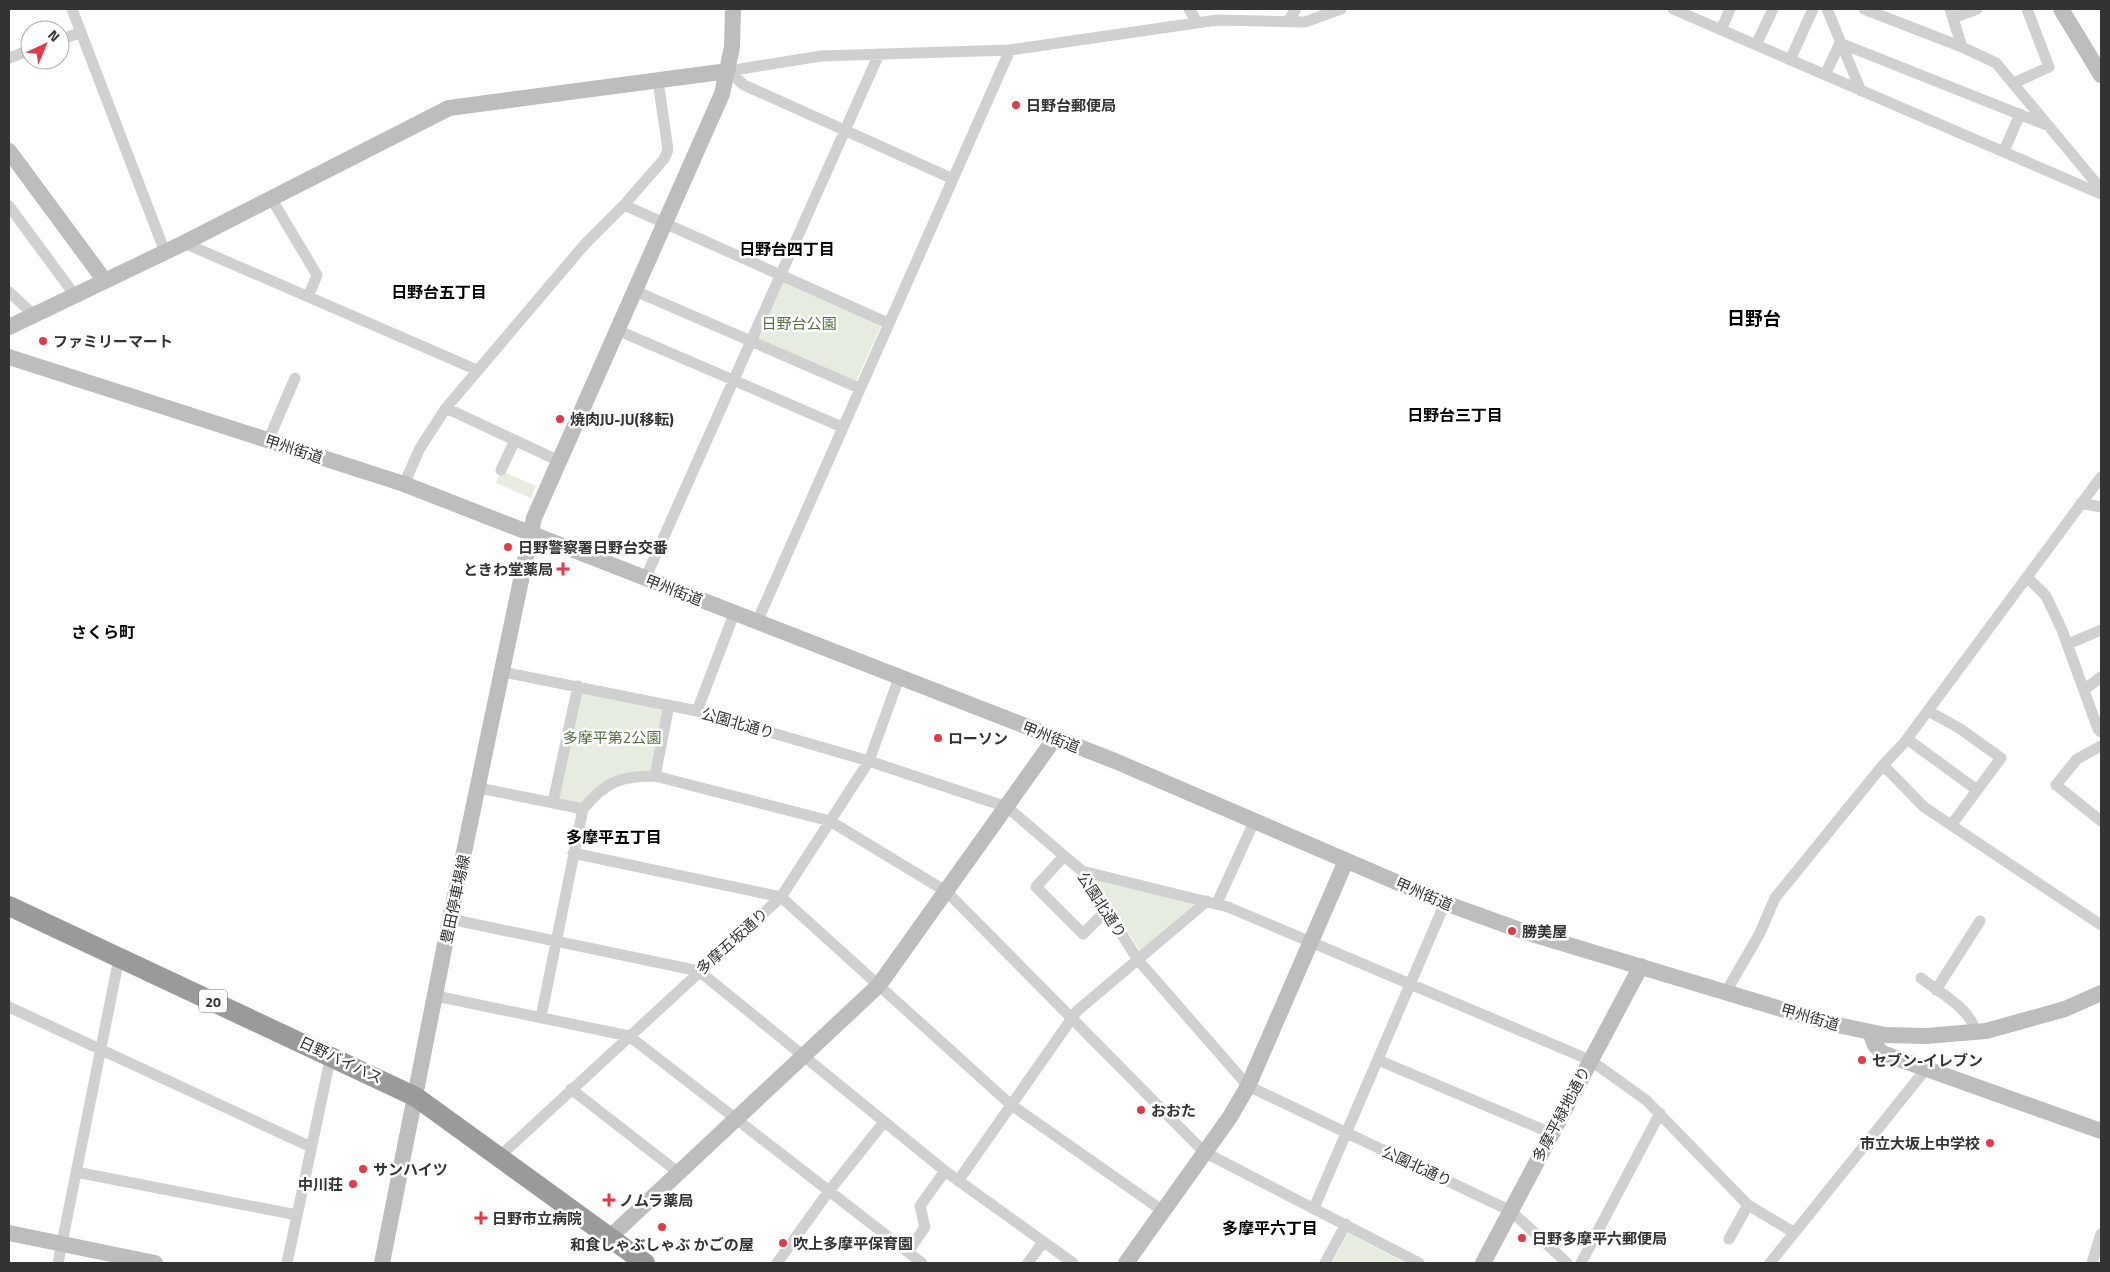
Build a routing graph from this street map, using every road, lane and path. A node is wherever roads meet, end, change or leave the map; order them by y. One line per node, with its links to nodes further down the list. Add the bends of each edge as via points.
1 (72, 9): 20 (street)
2 (733, 9): 28 (street, 豊田停車場線)
3 (1189, 9): 18 (street)
4 (1296, 9): 17 (street)
5 (1341, 9): 17 (street, via 1305,22)
6 (1673, 9): 15 (street)
7 (1730, 9): 19 (street)
8 (1773, 9): 23 (street)
9 (1814, 9): 27 (street)
10 (1827, 9): 22 (street)
11 (1864, 9): 24 (street)
12 (1977, 9): 16 (street)
13 (2027, 9): 32 (street, via 2050,67)
14 (2061, 9): 30 (street)
15 (1687, 12): 19 (street)
16 (1951, 14): 24 (street)
17 (1288, 21): 18 (street)
18 (1198, 22): 25 (street)
19 (1721, 30): 23 (street)
20 (81, 32): 21 (street); 47 (street)
21 (70, 36)
22 (1840, 43): 29 (street); 33 (street); 34 (street)
23 (1756, 45): 27 (street)
24 (1962, 47): 32 (street, via 1996,63)
25 (1010, 50): 26 (street); 39 (street)
26 (879, 54): 28 (street, via 821,56); 36 (street)
27 (1790, 60): 29 (street)
28 (728, 71): 31 (street); 36 (street, via 744,85); 45 (street, 豊田停車場線, via 712,118)
29 (1825, 75): 33 (street)
30 (2101, 76)
31 (658, 81): 42 (street, via 449,108); 43 (street, via 668,150)
32 (2014, 83): 35 (street)
33 (1861, 91): 38 (street)
34 (2020, 114): 35 (street); 38 (street)
35 (2049, 126): 40 (street)
36 (844, 131): 39 (street); 48 (street)
37 (9, 151): 49 (street)
38 (2004, 151): 41 (street)
39 (951, 178): 55 (street)
40 (2101, 189)
41 (2101, 194)
42 (271, 198): 46 (street); 53 (street, via 317,275)
43 (624, 205): 45 (street); 60 (street, via 585,244)
44 (9, 206): 52 (street)
45 (665, 225): 48 (street); 50 (street, 豊田停車場線)
46 (184, 243): 47 (street); 53 (street)
47 (165, 252): 49 (street)
48 (780, 275): 55 (street); 58 (street)
49 (105, 281): 52 (street)
50 (635, 291): 57 (street, 豊田停車場線); 58 (street)
51 (9, 292): 54 (street)
52 (74, 294): 54 (street)
53 (308, 297): 60 (street)
54 (32, 314): 56 (street)
55 (888, 323): 63 (street)
56 (9, 327)
57 (617, 330): 62 (street); 68 (street, 豊田停車場線)
58 (751, 342): 62 (street); 63 (street)
59 (9, 357): 67 (street, 甲州街道)
60 (477, 370): 64 (street)
61 (295, 378): 67 (street)
62 (734, 380): 65 (street); 76 (street)
63 (859, 388): 65 (street)
64 (446, 408): 66 (street); 71 (street, via 420,448)
65 (842, 427): 78 (street)
66 (515, 440): 68 (street); 69 (street)
67 (268, 441): 71 (street, 甲州街道)
68 (559, 461): 74 (street, 豊田停車場線, via 538,509)
69 (501, 470)
70 (2101, 477): 72 (street)
71 (404, 484): 74 (street, 甲州街道)
72 (2081, 503): 73 (street); 75 (street)
73 (2101, 507)
74 (531, 535): 76 (street, 甲州街道); 81 (street, 豊田停車場線)
75 (2027, 577): 80 (street, via 2046,596); 88 (street)
76 (645, 579): 77 (street, 甲州街道)
77 (734, 614): 78 (street, 甲州街道); 87 (street)
78 (757, 622): 83 (street, 甲州街道)
79 (2101, 630): 80 (street)
80 (2068, 644): 85 (street)
81 (503, 672): 84 (street, 公園北通り); 96 (street, 豊田停車場線)
82 (2101, 677): 85 (street)
83 (899, 678): 90 (street, 甲州街道); 93 (street, 多摩五坂通り)
84 (578, 686): 86 (street, 公園北通り); 98 (street)
85 (2085, 689): 89 (street)
86 (669, 705): 87 (street, 公園北通り); 95 (street)
87 (697, 711): 93 (street, 公園北通り)
88 (1928, 711): 91 (street); 97 (street, via 2001,758)
89 (2101, 732)
90 (1055, 738): 99 (street); 103 (street, 甲州街道)
91 (1907, 739): 94 (street); 97 (street)
92 (2101, 746): 102 (street, via 2077,759 2056,785)
93 (869, 761): 99 (street, 公園北通り); 101 (street, 多摩五坂通り)
94 (1883, 765): 104 (street, via 1924,807); 128 (street, via 1775,898 1760,933)
95 (655, 776): 100 (street, via 614,781 596,793); 101 (street)
96 (479, 788): 98 (street); 115 (street, 豊田停車場線)
97 (1977, 790): 104 (street)
98 (553, 802): 100 (street)
99 (1007, 807): 106 (street, 公園北通り); 109 (street)
100 (582, 809): 105 (street)
101 (830, 821): 109 (street); 110 (street, 多摩五坂通り)
102 (2101, 821)
103 (1254, 822): 107 (street, 甲州街道); 111 (street)
104 (1952, 824): 117 (street)
105 (573, 853): 110 (street); 118 (street)
106 (1064, 856): 108 (street, 公園北通り); 114 (street, via 1036,887 1083,934)
107 (1346, 861): 112 (street, 甲州街道); 119 (street)
108 (1082, 871): 111 (street); 114 (street, 公園北通り)
109 (948, 892): 126 (street); 133 (street)
110 (781, 896): 123 (street, 多摩五坂通り); 126 (street)
111 (1212, 902): 119 (street); 121 (street)
112 (1445, 903): 122 (street, 甲州街道, via 1525,932); 125 (street)
113 (9, 906): 120 (highway, 日野バイパス / 20)
114 (1106, 910): 121 (street, 公園北通り)
115 (450, 919): 118 (street); 130 (street, 豊田停車場線)
116 (1980, 922): 127 (street)
117 (2101, 925)
118 (555, 941): 123 (street); 132 (street)
119 (1311, 941): 125 (street); 143 (street)
120 (119, 958): 137 (street); 138 (highway, 日野バイパス / 20)
121 (1138, 960): 133 (street); 143 (street, 公園北通り)
122 (1641, 966): 128 (street, 甲州街道); 141 (street, 多摩平緑地通り)
123 (699, 971): 136 (street, 多摩五坂通り); 139 (street)
124 (1921, 978): 127 (street)
125 (1410, 985): 140 (street); 141 (street)
126 (880, 986): 139 (street); 146 (street)
127 (1936, 990): 135 (street, via 1964,1012)
128 (1726, 992): 134 (street, 甲州街道, via 1828,1024)
129 (2101, 993): 135 (street, 甲州街道, via 2064,1009)
130 (436, 996): 132 (street); 145 (street, 豊田停車場線)
131 (9, 1007): 137 (street)
132 (541, 1017): 136 (street)
133 (1072, 1017): 146 (street); 154 (street)
134 (1870, 1032): 135 (street, 甲州街道, via 1926,1036); 142 (street, via 1882,1053)
135 (1975, 1033)
136 (629, 1036): 144 (street, 多摩五坂通り); 148 (street)
137 (100, 1050): 153 (street); 157 (street)
138 (331, 1055): 145 (highway, 日野バイパス / 20); 153 (street)
139 (804, 1058): 148 (street); 149 (street)
140 (1378, 1060): 151 (street); 152 (street)
141 (1590, 1060): 147 (street); 152 (street, 多摩平緑地通り)
142 (1926, 1069): 150 (street); 167 (street)
143 (1248, 1086): 151 (street, 公園北通り); 154 (street)
144 (571, 1089): 155 (street, 多摩五坂通り); 158 (street)
145 (416, 1097): 155 (highway, 日野バイパス / 20); 178 (street, 豊田停車場線)
146 (1010, 1104): 159 (street); 163 (street)
147 (1660, 1113): 161 (street); 189 (street)
148 (737, 1119): 158 (street); 160 (street)
149 (884, 1122): 156 (street); 160 (street)
150 (2101, 1130)
151 (1346, 1132): 162 (street); 164 (street, 公園北通り)
152 (1551, 1133): 164 (street, 多摩平緑地通り)
153 (311, 1147): 165 (street)
154 (1204, 1152): 162 (street); 163 (street)
155 (500, 1156): 170 (highway, 日野バイパス / 20)
156 (945, 1171): 159 (street); 174 (street, via 920,1206 925,1227)
157 (76, 1172): 165 (street); 173 (street)
158 (679, 1173): 170 (street)
159 (958, 1181): 172 (street)
160 (829, 1191): 174 (street); 180 (street)
161 (1748, 1205): 167 (street); 171 (street)
162 (1314, 1208): 166 (street)
163 (1163, 1211): 184 (street)
164 (1511, 1211): 187 (street, 多摩平緑地通り); 188 (street, 公園北通り)
165 (297, 1215): 177 (street)
166 (1346, 1224): 185 (street); 186 (street)
167 (1793, 1232): 190 (street)
168 (9, 1233): 173 (street)
169 (2101, 1234): 191 (street)
170 (610, 1237): 179 (highway, 日野バイパス / 20)
171 (1729, 1239)
172 (1043, 1242): 182 (street); 183 (street)
173 (61, 1245): 175 (street); 176 (street)
174 (908, 1252): 181 (street)
175 (58, 1263)
176 (155, 1263)
177 (287, 1263)
178 (382, 1263)
179 (645, 1263)
180 (777, 1263)
181 (922, 1263)
182 (1028, 1263)
183 (1073, 1263)
184 (1126, 1263)
185 (1324, 1263)
186 (1419, 1263)
187 (1483, 1263)
188 (1567, 1263)
189 (1581, 1263)
190 (1770, 1263)
191 (2092, 1263)

